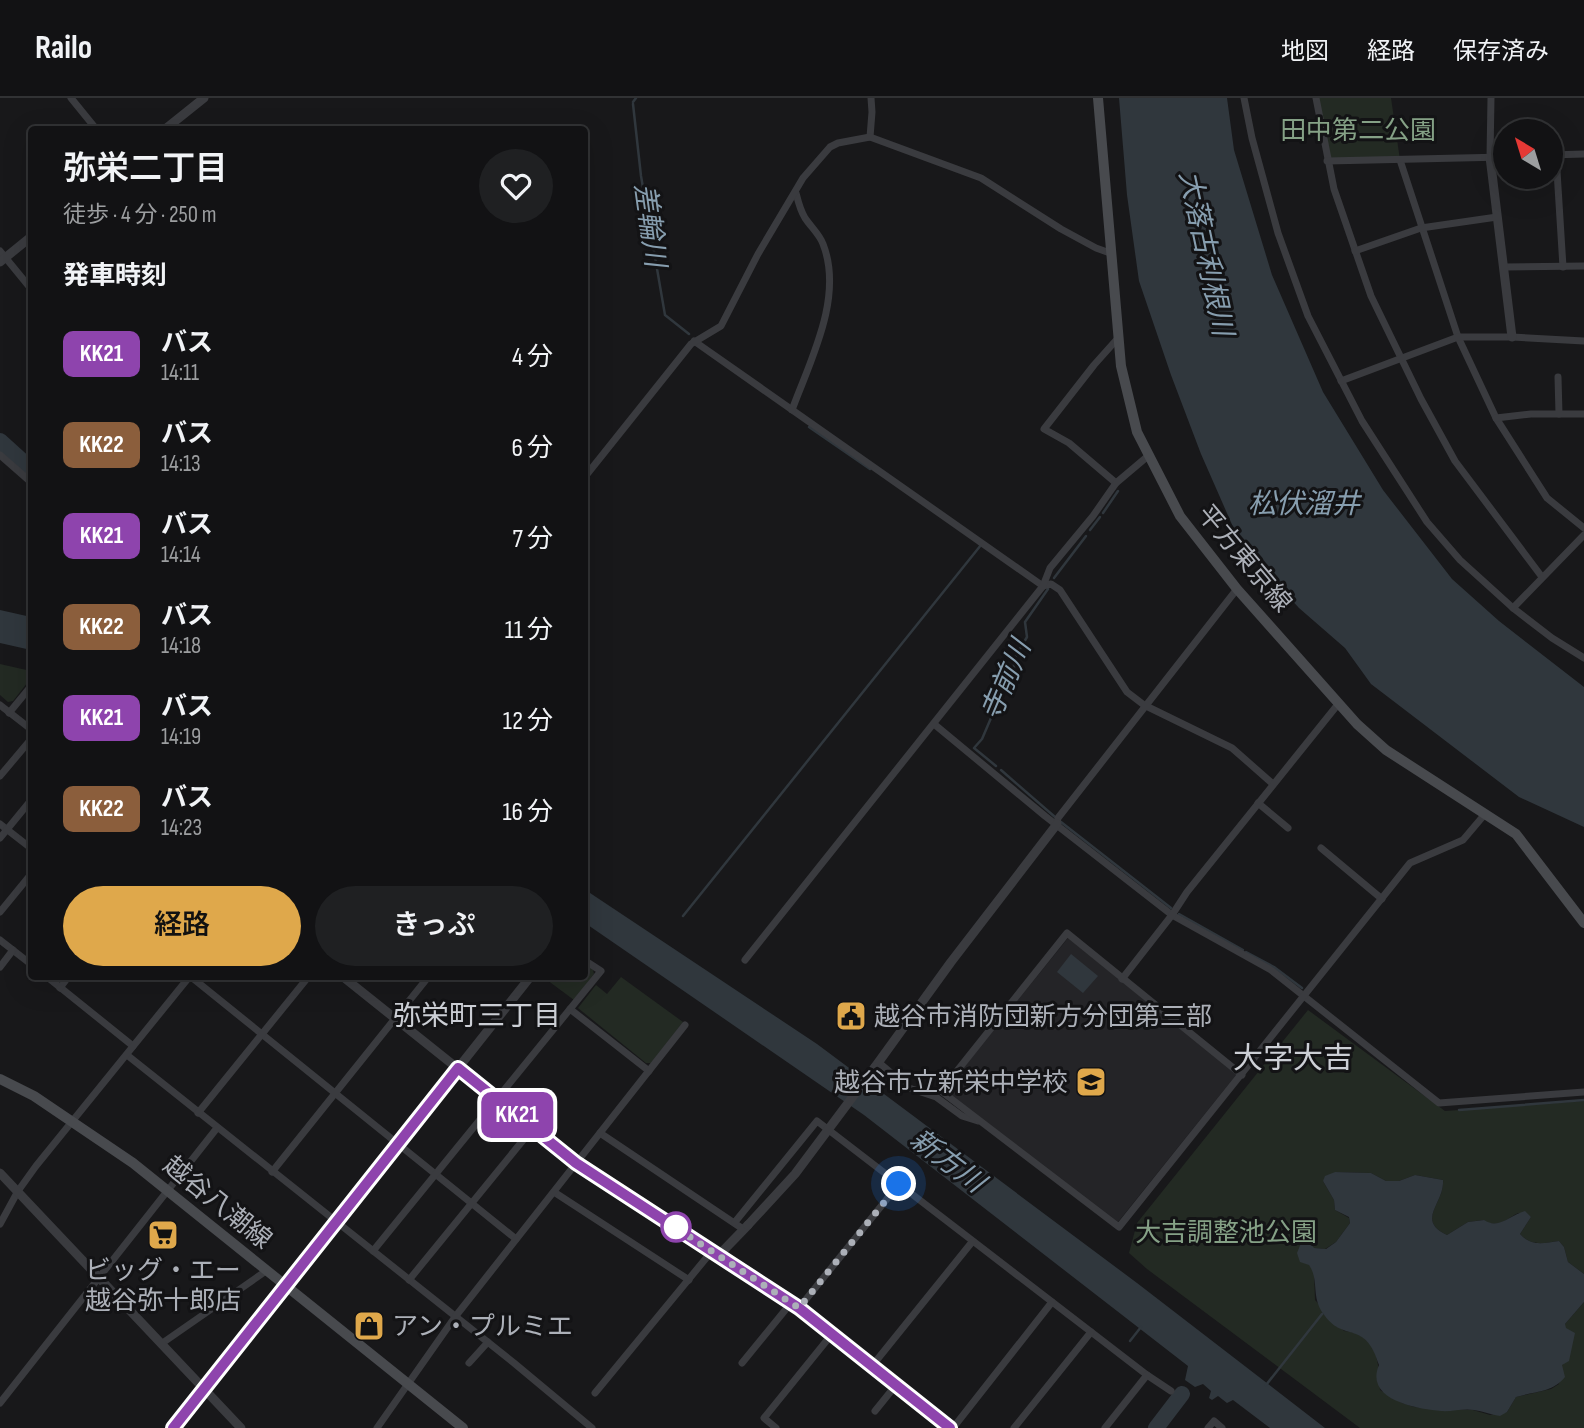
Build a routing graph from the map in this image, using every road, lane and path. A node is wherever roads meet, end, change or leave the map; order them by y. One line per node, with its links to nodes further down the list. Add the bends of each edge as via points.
1 (71, 98): 8 (street)
2 (204, 98): 9 (street)
3 (871, 98): 10 (street)
4 (1098, 98): 23 (main road, 平方東京線)
5 (1244, 98): 36 (street, via 1278,233 1308,316)
6 (1316, 98): 16 (street)
7 (1491, 98): 13 (street)
8 (94, 126)
9 (169, 126)
10 (870, 137): 18 (street, via 830,147); 23 (street, via 981,178 1061,229)
11 (1563, 155): 12 (street)
12 (1584, 155)
13 (1490, 158): 14 (street); 15 (street); 19 (street)
14 (1493, 158)
15 (1400, 160): 16 (street); 20 (street)
16 (1327, 161): 22 (street)
17 (1556, 189): 27 (street)
18 (796, 193): 32 (street, via 721,326); 37 (street, via 804,217 823,242 829,286 824,324)
19 (1497, 216): 20 (street); 26 (street)
20 (1422, 228): 22 (street); 30 (street)
21 (28, 239): 24 (street)
22 (1355, 251): 34 (street, via 1371,296)
23 (1110, 253): 29 (main road, 平方東京線)
24 (2, 257): 28 (street)
25 (1584, 266): 27 (street)
26 (1504, 267): 27 (street); 31 (street)
27 (1563, 267)
28 (28, 286)
29 (1119, 337): 42 (main road, 平方東京線, via 1128,399); 45 (street, via 1044,429 1069,443)
30 (1458, 337): 31 (street); 34 (street); 40 (street)
31 (1512, 337): 33 (street)
32 (694, 341): 37 (street); 43 (street)
33 (1584, 341)
34 (1403, 358): 36 (street); 48 (street, via 1455,461)
35 (1558, 377): 38 (street)
36 (1341, 381): 51 (street, via 1427,522 1460,560)
37 (792, 410): 49 (street)
38 (1559, 414): 39 (street); 40 (street)
39 (1584, 414)
40 (1496, 418): 46 (street, via 1547,498)
41 (0, 454): 44 (street)
42 (1147, 456): 45 (street); 50 (main road, 平方東京線, via 1180,516)
43 (588, 473)
44 (28, 479)
45 (1116, 483): 49 (street, via 1050,568)
46 (1584, 528)
47 (1584, 535): 48 (street)
48 (1542, 578): 51 (street)
49 (1043, 586): 55 (street, via 1051,584 1060,590 1128,692); 57 (street)
50 (1237, 589): 54 (main road, 平方東京線); 55 (street)
51 (1513, 608): 52 (street)
52 (1584, 657)
53 (28, 689): 56 (street)
54 (1339, 703): 61 (street); 64 (main road, 平方東京線, via 1386,750)
55 (1144, 705): 61 (street, via 1232,748); 66 (street)
56 (4, 711): 58 (street)
57 (934, 724): 66 (street); 79 (street)
58 (28, 727)
59 (28, 742): 60 (street)
60 (0, 776)
61 (1273, 784): 62 (street)
62 (1258, 803): 67 (street); 75 (street)
63 (28, 804): 68 (street)
64 (1485, 814): 73 (street, via 1463,840 1410,863); 76 (main road, 平方東京線, via 1521,838)
65 (0, 824): 68 (street)
66 (1056, 824): 75 (street); 100 (street)
67 (1288, 828)
68 (7, 829): 69 (street); 70 (street)
69 (0, 838)
70 (28, 846)
71 (1321, 848): 73 (street)
72 (28, 878): 74 (street)
73 (1382, 900): 93 (street)
74 (0, 912)
75 (1172, 915): 83 (street); 93 (street, via 1271,970)
76 (1584, 923)
77 (0, 940): 78 (street)
78 (13, 950): 80 (street); 82 (street)
79 (745, 960)
80 (28, 962)
81 (588, 963): 94 (street, via 601,971)
82 (0, 967)
83 (1122, 979): 103 (street); 110 (street, via 1067,933 941,1091)
84 (51, 980): 92 (street)
85 (66, 980): 92 (street)
86 (187, 980): 98 (street)
87 (195, 980): 97 (street)
88 (306, 980): 97 (street)
89 (347, 980): 95 (street)
90 (426, 980): 95 (street)
91 (528, 980): 101 (street)
92 (60, 988): 98 (street)
93 (1304, 996): 103 (street); 105 (street, via 1439,1103)
94 (570, 1009): 102 (street); 107 (street)
95 (395, 1018): 101 (street); 106 (street)
96 (685, 1025): 102 (street)
97 (262, 1035): 106 (street); 108 (street)
98 (134, 1046): 99 (street)
99 (127, 1055): 108 (street); 109 (street)
100 (877, 1064): 110 (street, via 909,1088); 128 (street, bridge, via 796,1174)
101 (458, 1068): 107 (street); 114 (street)
102 (649, 1071): 113 (street)
103 (1242, 1075): 110 (street, via 1119,1227)
104 (0, 1079): 109 (main road, 越谷八潮線)
105 (1584, 1093)
106 (335, 1094): 114 (street); 117 (street)
107 (497, 1099): 112 (street); 118 (street)
108 (198, 1113): 111 (street)
109 (75, 1121): 121 (street); 122 (main road, 越谷八潮線)
110 (982, 1122)
111 (217, 1128): 117 (street); 122 (street)
112 (533, 1128): 115 (street); 124 (street)
113 (600, 1133): 115 (street); 126 (street)
114 (398, 1144): 118 (street); 125 (street)
115 (576, 1163): 123 (street); 132 (street)
116 (0, 1172): 119 (street)
117 (272, 1172): 125 (street)
118 (435, 1175): 124 (street); 131 (street)
119 (4, 1182): 121 (street)
120 (899, 1184): 126 (street, via 817,1121); 130 (street); 139 (street)
121 (18, 1191): 127 (street); 134 (street)
122 (167, 1191): 133 (main road, 越谷八潮線); 134 (street)
123 (554, 1192): 129 (street); 136 (street)
124 (471, 1204): 129 (street); 135 (street)
125 (335, 1222): 131 (street); 137 (street)
126 (735, 1222): 128 (street)
127 (0, 1224)
128 (746, 1227): 132 (street)
129 (516, 1239): 140 (street)
130 (972, 1242): 138 (street); 147 (street)
131 (373, 1251): 135 (street)
132 (716, 1253): 136 (street); 139 (street)
133 (266, 1271): 137 (main road, 越谷八潮線); 144 (street)
134 (98, 1276): 144 (street); 154 (street)
135 (409, 1280): 140 (street)
136 (689, 1280): 153 (street)
137 (285, 1286): 149 (main road, 越谷八潮線); 151 (street)
138 (1052, 1302): 141 (street); 162 (street)
139 (795, 1306): 142 (street); 146 (street)
140 (455, 1317): 143 (street); 149 (street)
141 (1091, 1332): 148 (street); 163 (street)
142 (832, 1334): 147 (street); 161 (street, via 764,1418)
143 (488, 1342): 145 (street); 160 (street)
144 (161, 1344): 151 (street)
145 (469, 1363)
146 (743, 1363)
147 (872, 1366): 150 (street)
148 (1147, 1376): 152 (street); 164 (street)
149 (408, 1384): 158 (street); 159 (main road, 越谷八潮線)
150 (896, 1385): 155 (street); 162 (street)
151 (205, 1389): 156 (street); 157 (street)
152 (1171, 1391)
153 (595, 1392)
154 (0, 1403)
155 (875, 1411)
156 (173, 1428)
157 (241, 1428)
158 (377, 1428)
159 (463, 1428)
160 (592, 1428)
161 (776, 1428)
162 (952, 1428)
163 (1014, 1428)
164 (1105, 1428)
165 (1208, 1428): 166 (street, via 1214,1420)
166 (1222, 1428)

